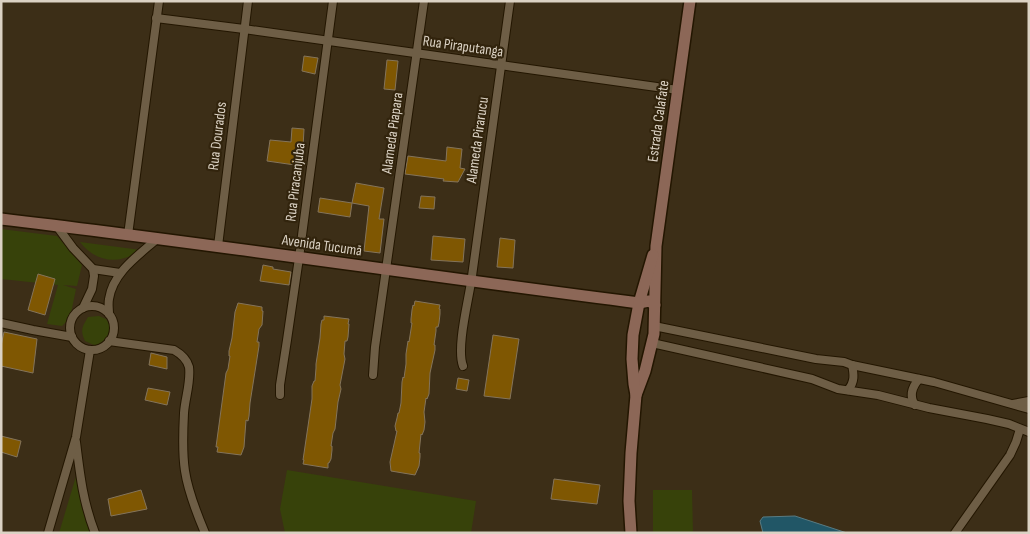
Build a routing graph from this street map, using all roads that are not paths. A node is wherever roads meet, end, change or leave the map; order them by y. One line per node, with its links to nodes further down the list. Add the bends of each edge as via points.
1 (159, 1): 7 (street)
2 (248, 1): 8 (street, Rua Dourados)
3 (333, 1): 9 (street, Rua Piracanjuba)
4 (424, 1): 10 (street, Alameda Piapara)
5 (510, 1): 11 (street, Alameda Pirarucu)
6 (690, 1): 12 (street, Estrada Calafate)
7 (156, 18): 8 (street, Rua Piraputanga); 15 (street)
8 (244, 29): 9 (street, Rua Piraputanga); 17 (street, Rua Dourados)
9 (327, 41): 10 (street, Rua Piraputanga); 19 (street, Rua Piracanjuba)
10 (417, 54): 11 (street, Rua Piraputanga); 21 (street, Alameda Piapara)
11 (501, 65): 12 (street, Rua Piraputanga); 23 (street, Alameda Pirarucu)
12 (678, 90): 18 (street, Estrada Calafate)
13 (1, 219): 14 (street, Avenida Tucumã)
14 (56, 226): 15 (street, Avenida Tucumã); 20 (street)
15 (128, 235): 16 (street, Avenida Tucumã)
16 (158, 238): 17 (street, Avenida Tucumã); 22 (street)
17 (218, 246): 19 (street, Avenida Tucumã)
18 (656, 246): 24 (street, Estrada Calafate); 25 (street, Estrada Calafate)
19 (299, 258): 21 (street, Avenida Tucumã); 40 (street, Rua Piracanjuba)
20 (93, 269): 22 (street); 26 (street, via 92,289)
21 (386, 269): 23 (street, Avenida Tucumã); 37 (street, Alameda Piapara)
22 (120, 273): 27 (street, via 110,291)
23 (471, 282): 24 (street, Avenida Tucumã); 36 (street, via 462,334 460,358)
24 (639, 303): 25 (street, Avenida Tucumã, via 649,301); 32 (street, Estrada Calafate)
25 (655, 305): 29 (street, Estrada Calafate)
26 (83, 308): 27 (street, via 94,306); 30 (street, via 72,320)
27 (109, 314): 31 (street, via 113,325)
28 (1, 323): 30 (street)
29 (654, 326): 33 (street, Estrada Calafate); 35 (street)
30 (72, 337): 34 (street, via 79,346)
31 (110, 341): 34 (street, via 101,348); 51 (street, via 174,350 187,362 190,376 184,408 185,471)
32 (632, 348): 33 (street, via 642,357); 41 (street, Estrada Calafate)
33 (651, 348): 39 (street, via 812,379); 41 (street, Estrada Calafate)
34 (90, 350): 48 (street)
35 (852, 365): 38 (street); 39 (street, via 854,376)
36 (463, 366)
37 (373, 375)
38 (919, 379): 43 (street); 44 (street, via 912,392)
39 (848, 390): 44 (street)
40 (280, 395)
41 (636, 395): 52 (street, Estrada Calafate, via 631,454)
42 (1029, 401): 43 (street)
43 (1011, 404): 45 (street)
44 (915, 405): 46 (street)
45 (1029, 409)
46 (1020, 429): 47 (street); 53 (street, via 1010,455)
47 (1029, 432)
48 (76, 438): 49 (street); 50 (street, via 82,487)
49 (48, 533)
50 (94, 533)
51 (205, 533)
52 (631, 533)
53 (956, 533)

